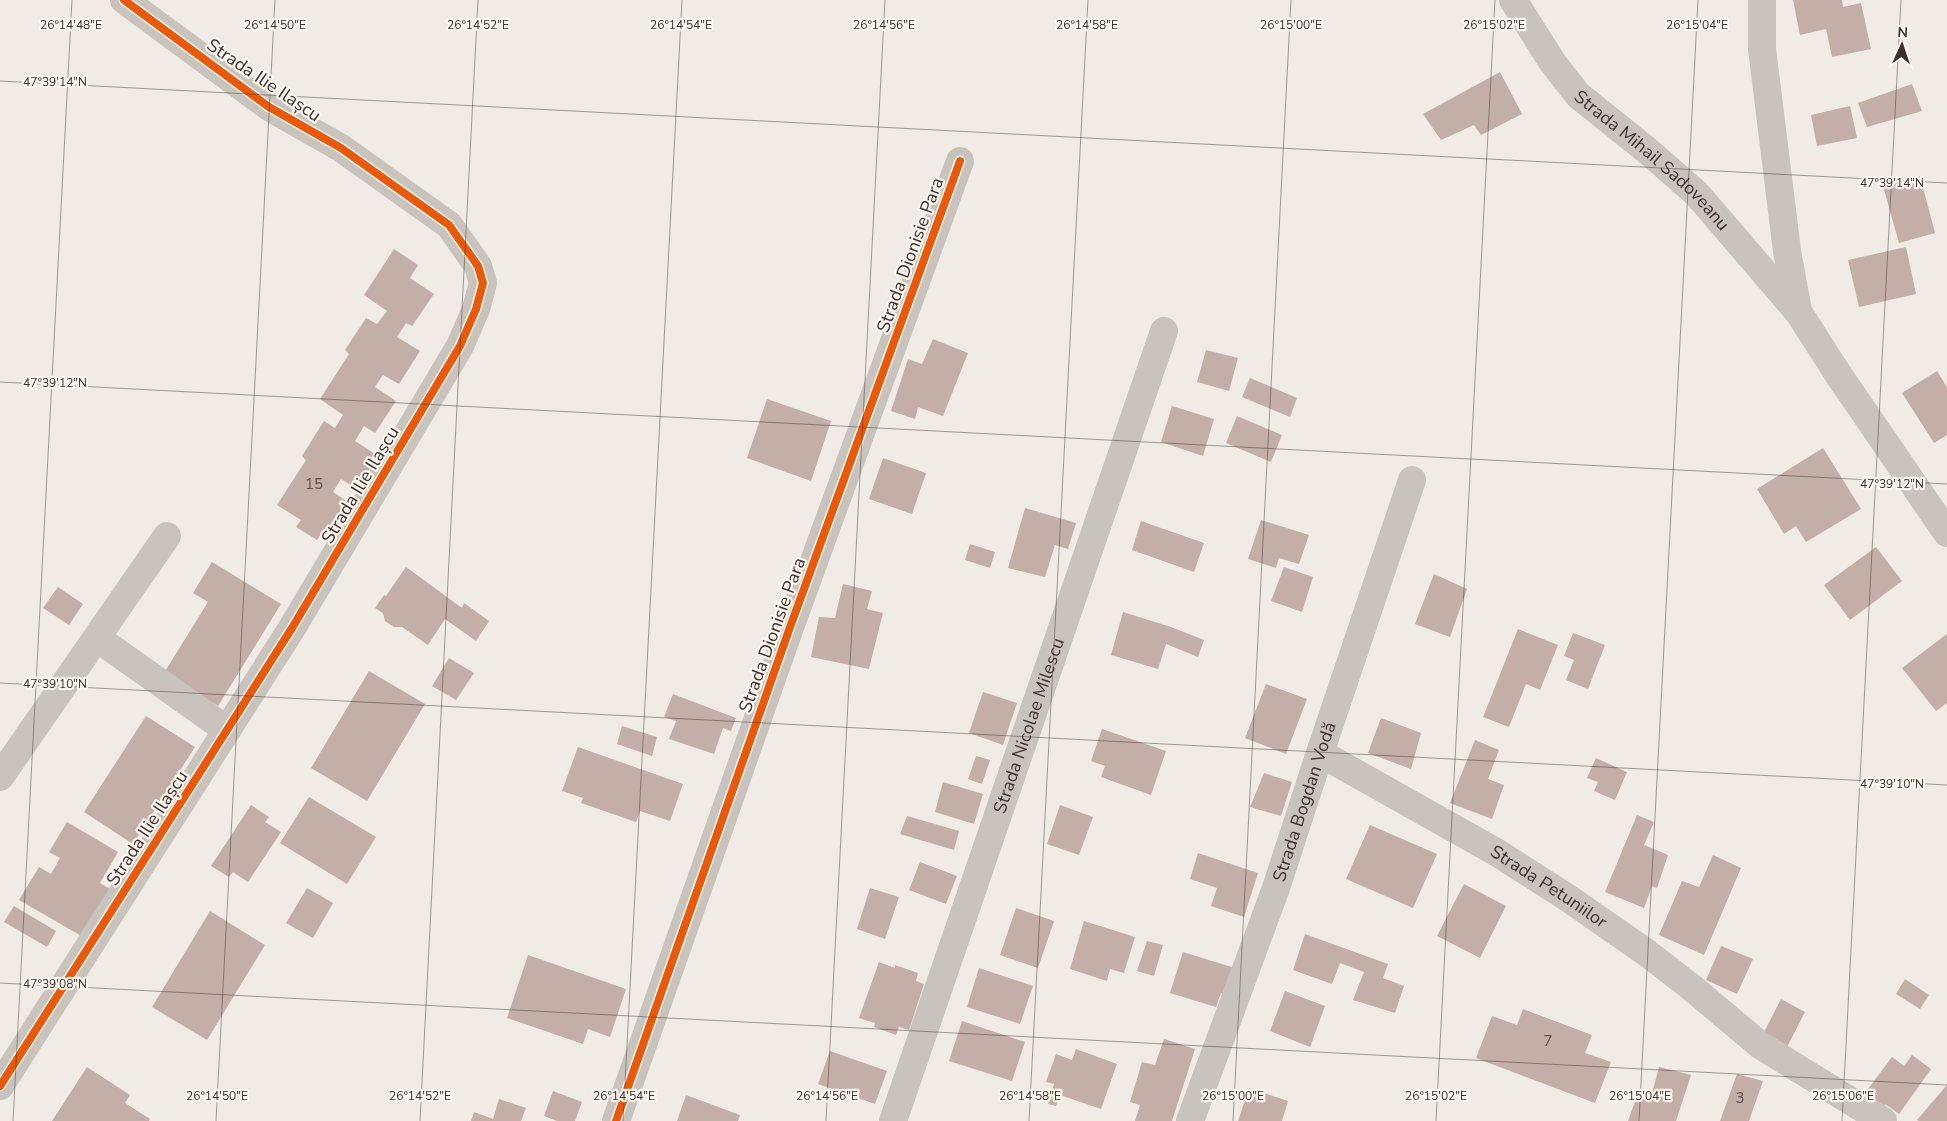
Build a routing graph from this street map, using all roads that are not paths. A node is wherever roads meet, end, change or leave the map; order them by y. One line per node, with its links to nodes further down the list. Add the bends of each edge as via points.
1 (124, 0): 11 (street, Strada Ilie Ilașcu, via 270,107 341,148 449,225 478,266 483,283 460,346 292,628)
2 (1513, 0): 5 (street, Strada Mihail Sadoveanu, via 1553,63 1578,95 1697,194)
3 (1762, 0): 5 (street, Strada Mihail Sadoveanu, via 1762,49 1787,251)
4 (960, 161): 15 (street, Strada Dionisie Para, via 785,639)
5 (1799, 313): 8 (street, Strada Mihail Sadoveanu)
6 (1164, 331): 16 (street, Strada Nicolae Milescu)
7 (1412, 480): 12 (street, Strada Bogdan Vodă)
8 (1947, 533)
9 (167, 536): 10 (street)
10 (97, 638): 11 (street); 13 (street)
11 (227, 730): 14 (street, Strada Ilie Ilașcu)
12 (1320, 753): 17 (street, Strada Bogdan Vodă, via 1276,888); 18 (street, Strada Petuniilor, via 1496,852 1568,898 1691,986 1760,1045)
13 (0, 777)
14 (0, 1086)
15 (616, 1121)
16 (893, 1121)
17 (1190, 1121)
18 (1883, 1121)

